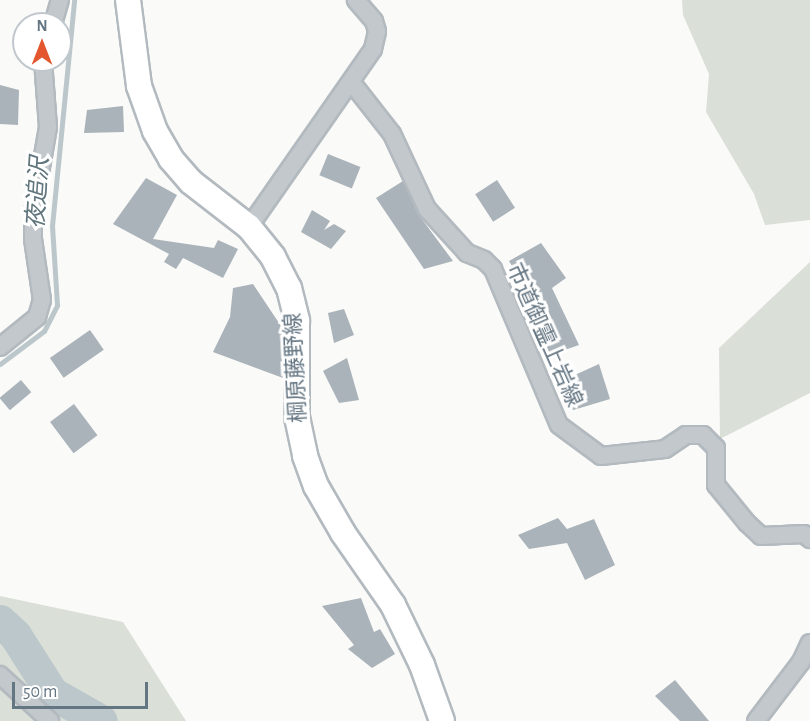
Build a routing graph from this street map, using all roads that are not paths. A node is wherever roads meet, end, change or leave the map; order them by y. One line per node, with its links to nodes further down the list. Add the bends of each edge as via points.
1 (128, 0): 5 (main road, 棡原藤野線, via 140,86 155,131 171,159 191,182)
2 (356, 0): 4 (street, via 374,21 377,31 373,49)
3 (44, 72): 6 (street, via 48,127 33,213 42,300 37,317)
4 (352, 82): 5 (street); 7 (street, 市道御霊上岩線, via 392,134 427,209 467,253 493,269 559,425 601,456 665,448 686,435 704,435 716,448 716,485 747,523 761,536 804,534)
5 (249, 228): 10 (main road, 棡原藤野線, via 273,257 289,288 297,321 297,417 304,456 316,486 393,605)
6 (0, 346)
7 (810, 539)
8 (810, 643): 12 (street, via 801,662)
9 (0, 675): 11 (street)
10 (446, 718)
11 (50, 721)
12 (756, 721)

